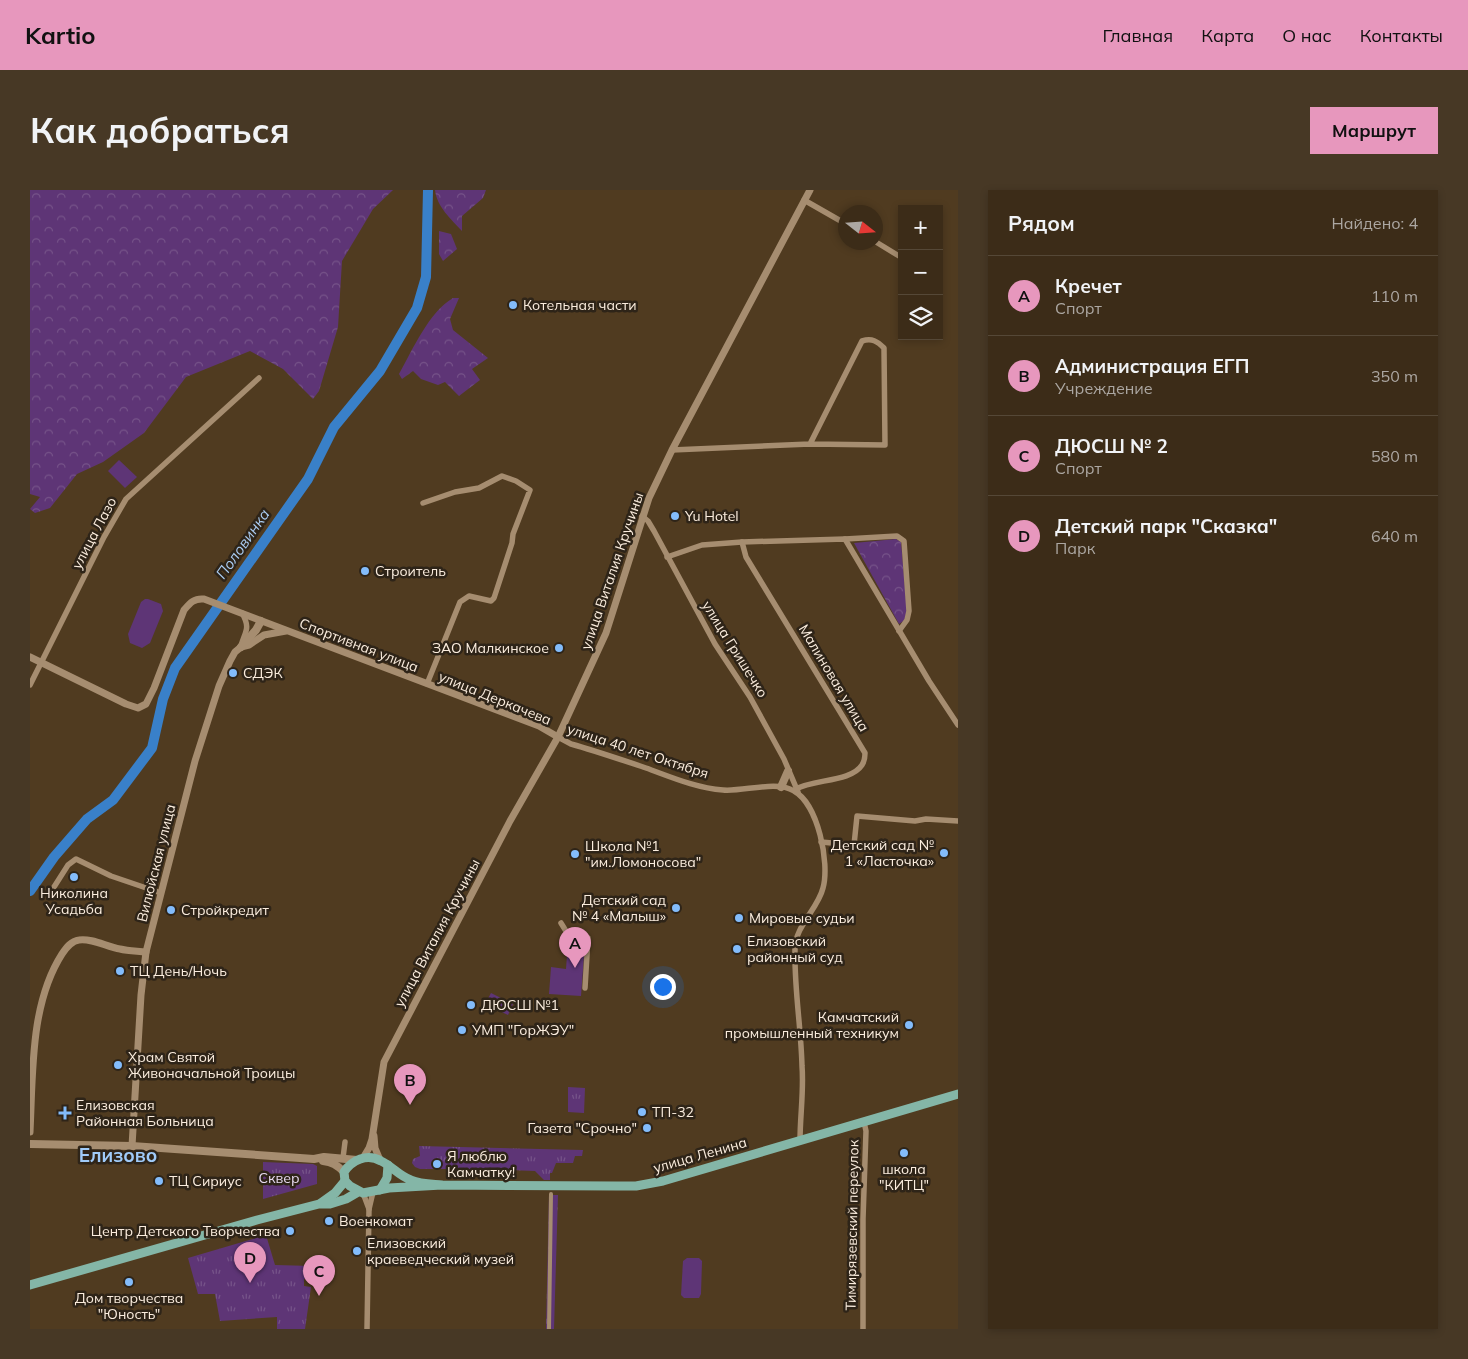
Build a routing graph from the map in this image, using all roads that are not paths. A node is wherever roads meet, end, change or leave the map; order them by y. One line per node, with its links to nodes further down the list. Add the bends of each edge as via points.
1 (810, 190): 2 (street, улица Виталия Кручины)
2 (804, 200): 3 (street); 8 (street, улица Виталия Кручины)
3 (838, 219)
4 (883, 246): 5 (street)
5 (898, 255)
6 (259, 378): 20 (street, улица Лазо, via 126,499)
7 (810, 444): 7 (street, via 885,445 884,348 878,342 862,341); 8 (street)
8 (672, 450): 10 (street, улица Виталия Кручины)
9 (423, 504): 21 (street, via 479,488 502,476 530,490 494,598 491,601 470,596 460,602)
10 (642, 516): 13 (street, улица Гришечко); 24 (street, улица Виталия Кручины, via 606,633)
11 (845, 539): 12 (street); 17 (street); 17 (street, via 898,536 904,541 909,611)
12 (742, 542): 13 (street, via 702,545); 27 (street, Малиновая улица, via 746,557 865,753 863,764 855,772 804,784)
13 (667, 556): 25 (street, улица Гришечко, via 720,653 750,696)
14 (240, 613): 15 (street, Спортивная улица); 18 (street, via 247,622); 20 (street, Спортивная улица, via 204,599 192,601 184,610 146,704 138,708)
15 (261, 621): 16 (street, Спортивная улица); 18 (main road)
16 (287, 630): 18 (street, via 268,633 249,645); 21 (street, Спортивная улица)
17 (900, 631): 23 (street)
18 (241, 646): 32 (street, Вилюйская улица, via 219,686 195,761)
19 (30, 657): 20 (street)
20 (41, 662): 22 (street, улица Лазо)
21 (425, 683): 24 (street, улица Деркачева, via 539,726)
22 (30, 685)
23 (958, 725)
24 (558, 737): 26 (street, улица 40 лет Октября, via 700,786 724,790); 38 (street, улица Виталия Кручины, via 510,821 384,1062)
25 (788, 771): 26 (main road); 27 (street, улица Гришечко)
26 (781, 786): 28 (street)
27 (796, 789): 28 (street, улица Гришечко)
28 (801, 797): 30 (street, via 810,810)
29 (958, 821): 30 (street, via 857,816 854,844)
30 (821, 842): 40 (street, via 825,866 823,888 795,946 803,1066)
31 (54, 887): 32 (street, via 68,865 76,859 111,876)
32 (161, 893): 34 (street, Вилюйская улица)
33 (562, 924): 35 (street, via 569,936 588,938)
34 (146, 952): 39 (street, via 78,940 66,948 55,964 38,1010); 43 (street, Вилюйская улица)
35 (585, 988)
36 (958, 1094): 37 (main road, улица Ленина)
37 (864, 1122): 40 (main road, улица Ленина); 58 (street, Тимирязевский переулок)
38 (374, 1126): 46 (street, улица Виталия Кручины, via 369,1148); 47 (street, улица Виталия Кручины, via 375,1148)
39 (30, 1132)
40 (800, 1141): 49 (main road, улица Ленина, via 636,1186)
41 (345, 1142): 45 (street)
42 (30, 1144): 43 (main road)
43 (132, 1146): 44 (main road)
44 (314, 1158): 45 (main road); 48 (main road, via 337,1165)
45 (343, 1158): 46 (main road)
46 (360, 1159): 47 (main road); 48 (main road, via 348,1166)
47 (384, 1163): 49 (main road, улица Ленина, via 400,1176 413,1181); 50 (main road, via 387,1178)
48 (344, 1177): 51 (main road); 53 (main road, via 335,1193)
49 (442, 1185): 50 (main road, улица Ленина)
50 (377, 1191): 51 (main road); 54 (street)
51 (361, 1192): 53 (main road, via 330,1204); 54 (street)
52 (551, 1194): 57 (street)
53 (319, 1204): 55 (main road)
54 (369, 1210): 56 (street)
55 (30, 1285)
56 (367, 1329)
57 (549, 1329)
58 (864, 1329)

